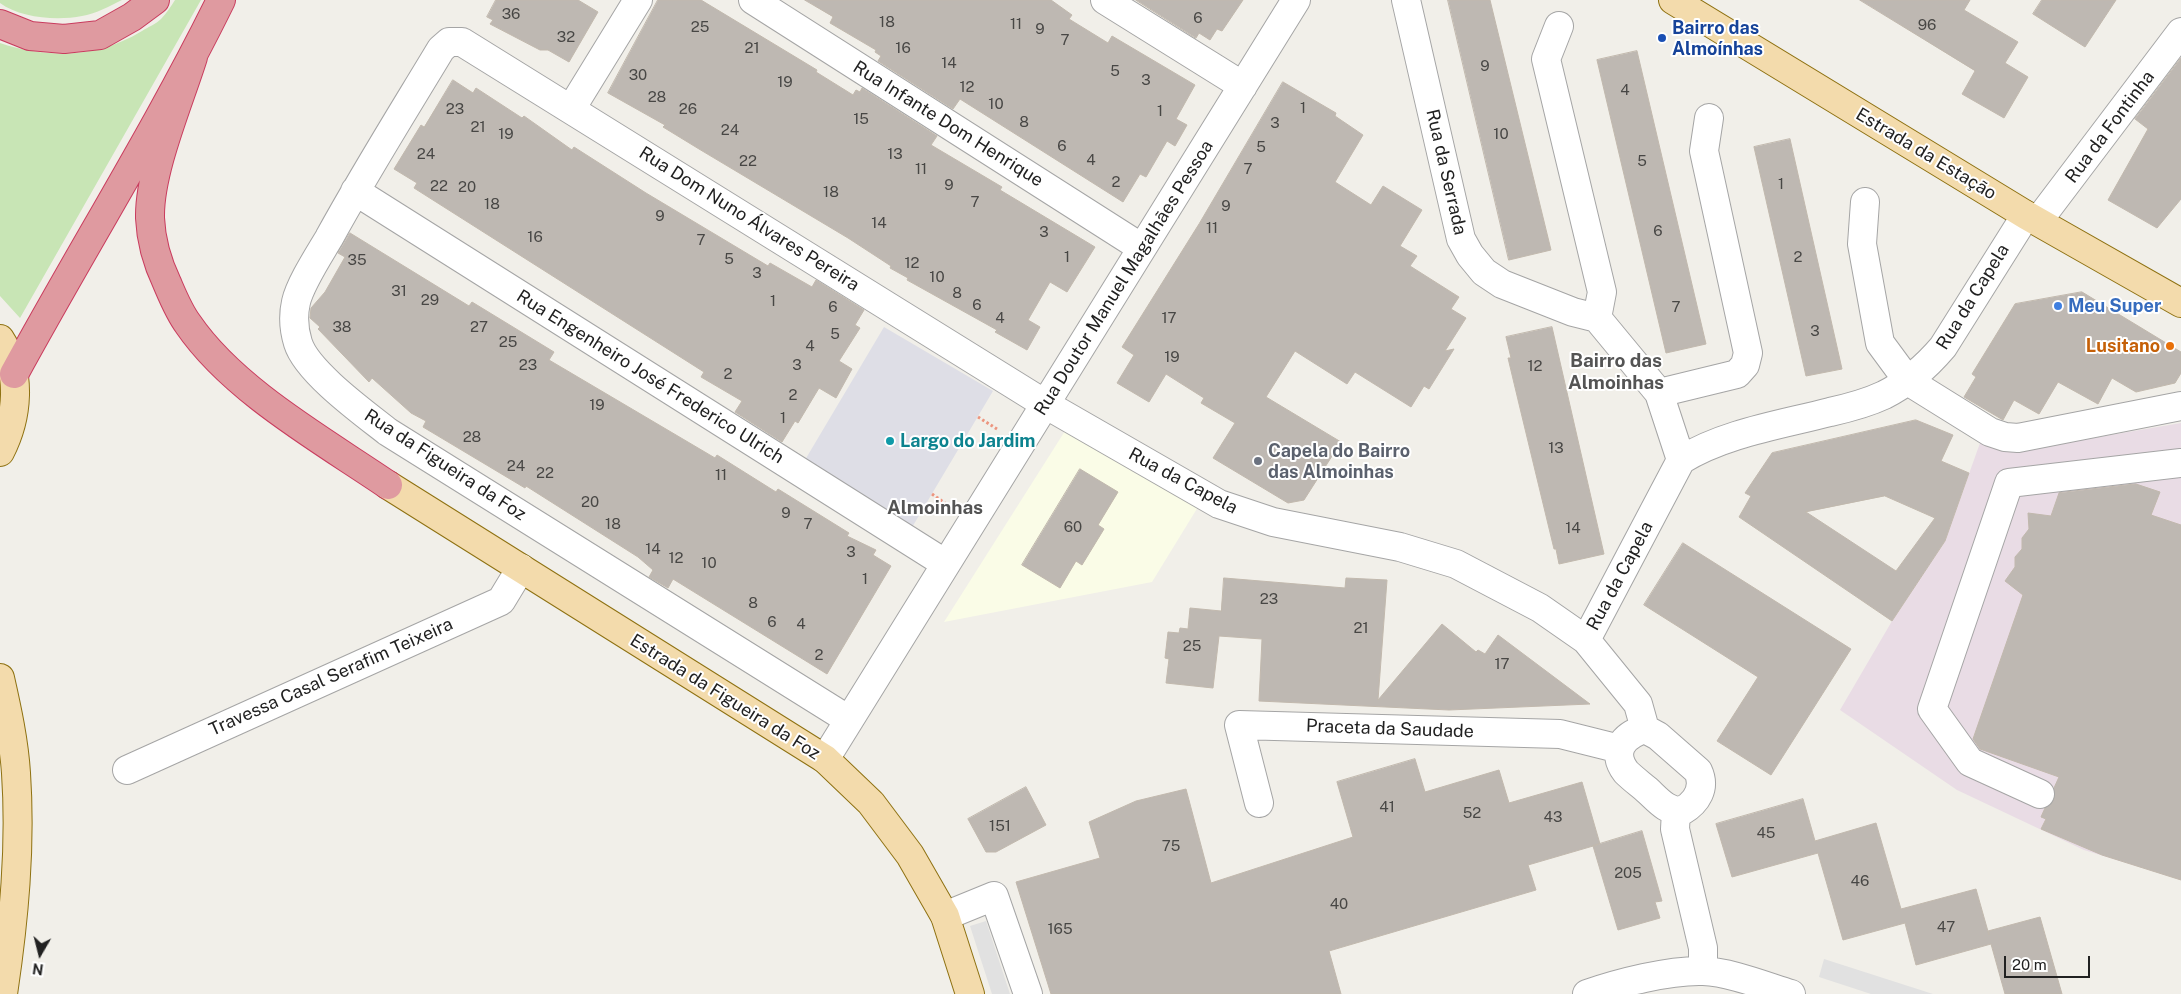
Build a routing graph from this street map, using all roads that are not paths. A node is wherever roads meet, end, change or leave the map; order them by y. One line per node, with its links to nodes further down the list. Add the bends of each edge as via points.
1 (155, 0): 9 (highway, via 132,18 100,35 64,39 30,36)
2 (221, 0): 13 (highway)
3 (638, 0): 15 (street)
4 (754, 0): 20 (street, Rua Infante Dom Henrique)
5 (1105, 0): 14 (street)
6 (1296, 0): 14 (street, Rua Doutor Manuel Magalhães Pessoa)
7 (1406, 0): 22 (street, Rua da Serrada, via 1461,239 1470,255 1484,272 1502,284)
8 (1673, 0): 19 (main road, Estrada da Estação)
9 (0, 24)
10 (1559, 26): 22 (street, via 1546,59 1602,292)
11 (2181, 32): 19 (street, Rua da Fontinha)
12 (450, 42): 15 (street, Rua Dom Nuno Álvares Pereira, via 462,42); 17 (street, Rua da Figueira da Foz, via 441,49)
13 (193, 56): 24 (highway); 32 (highway, via 153,189 150,216 160,268 187,323 220,362 284,414)
14 (1243, 86): 20 (street, Rua Doutor Manuel Magalhães Pessoa)
15 (571, 109): 27 (street, Rua Dom Nuno Álvares Pereira)
16 (1709, 118): 26 (street, via 1704,151 1748,353 1745,365 1737,374)
17 (355, 191): 33 (street, Rua Engenheiro José Frederico Ulrich); 37 (street, Rua da Figueira da Foz, via 296,300 294,325 298,344 317,372 388,432)
18 (1865, 202): 25 (street, via 1862,244 1880,343)
19 (2032, 218): 21 (main road, Estrada da Estação); 25 (street, Rua da Capela, via 1943,347)
20 (1142, 248): 27 (street, Rua Doutor Manuel Magalhães Pessoa)
21 (2181, 303)
22 (1585, 315): 26 (street)
23 (0, 339): 24 (main road)
24 (14, 374): 29 (main road, via 16,404 9,434)
25 (1908, 381): 28 (street, via 1990,432 2005,437 2018,438); 31 (street, Rua da Capela, via 1859,405 1722,440 1699,449)
26 (1659, 392): 31 (street)
27 (1045, 404): 33 (street, Rua Doutor Manuel Magalhães Pessoa); 35 (street, Rua da Capela, via 1219,504 1273,522 1400,547 1456,564 1540,608)
28 (2181, 406)
29 (0, 452)
30 (2181, 463): 42 (street, via 2009,482 1932,709 1970,762)
31 (1676, 470): 35 (street, Rua da Capela)
32 (388, 485): 34 (main road, Estrada da Figueira da Foz)
33 (946, 564): 37 (street, Rua Doutor Manuel Magalhães Pessoa)
34 (521, 568): 40 (main road, Estrada da Figueira da Foz); 41 (street, Travessa Casal Serafim Teixeira, via 501,600)
35 (1586, 640): 38 (street, via 1638,704)
36 (0, 678): 47 (main road, via 16,770 18,843)
37 (849, 720): 40 (street, Rua Doutor Manuel Magalhães Pessoa)
38 (1645, 729): 39 (street, via 1624,739); 44 (street, via 1665,742 1698,771 1702,779 1697,800)
39 (1620, 749): 43 (street, Praceta da Saudade, via 1560,734 1240,725); 44 (street, via 1626,772 1668,809)
40 (825, 759): 45 (main road, Estrada da Figueira da Foz, via 871,803 910,854)
41 (127, 770)
42 (2040, 794)
43 (1259, 803)
44 (1676, 811): 46 (street, via 1674,830 1703,948)
45 (945, 916): 48 (main road, Estrada da Figueira da Foz); 49 (street, via 994,896)
46 (1703, 971): 50 (street, via 1655,976); 51 (street)
47 (3, 994)
48 (970, 994)
49 (1028, 994)
50 (1587, 994)
51 (1792, 994)

